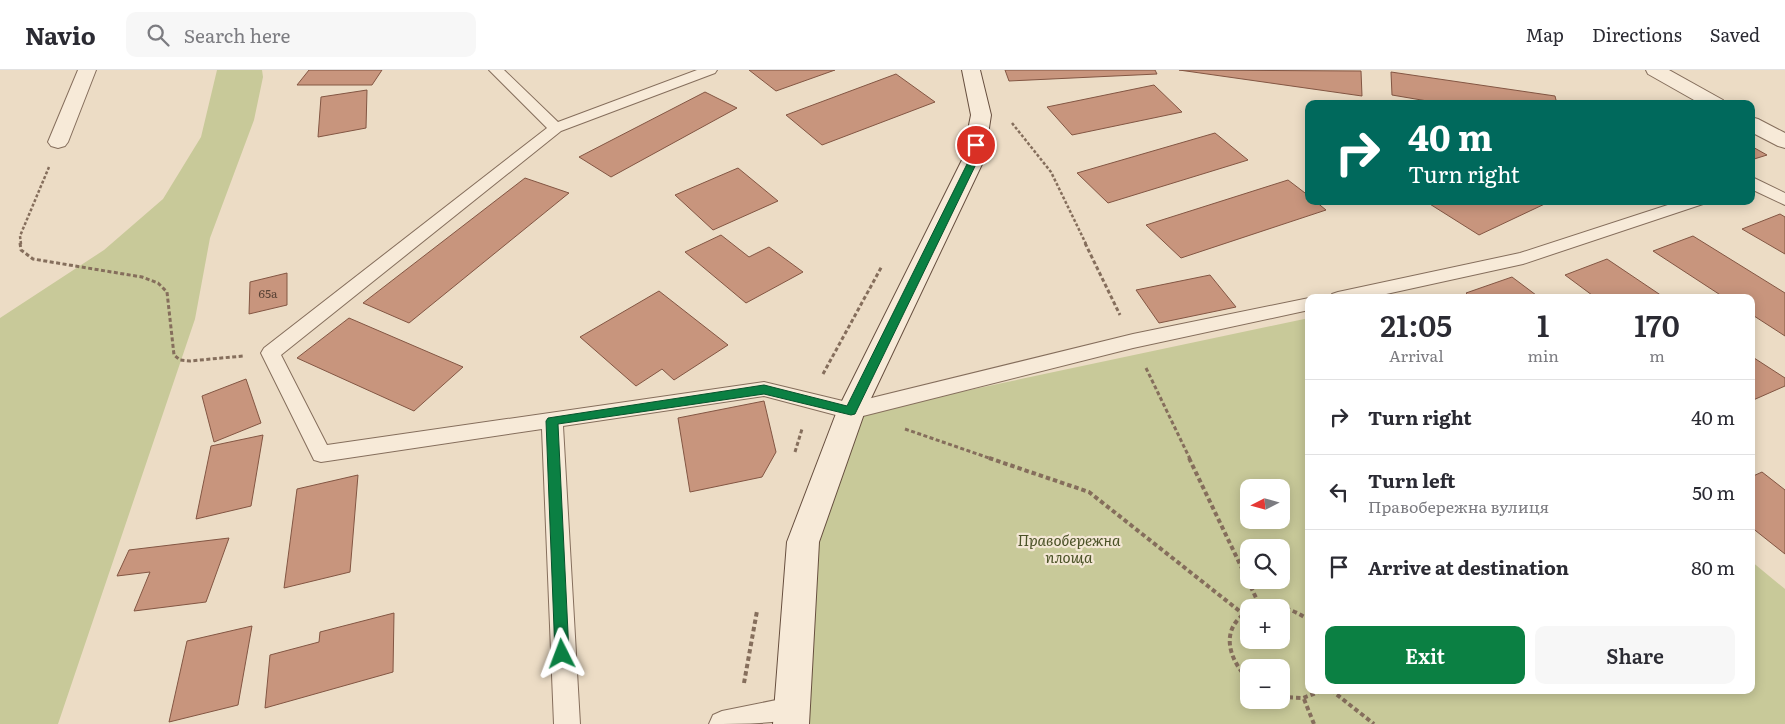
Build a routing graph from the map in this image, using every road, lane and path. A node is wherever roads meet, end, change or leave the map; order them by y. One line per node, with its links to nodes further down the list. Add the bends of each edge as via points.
1 (87, 70): 9 (street)
2 (496, 70): 8 (lane)
3 (710, 70): 8 (lane)
4 (971, 70): 17 (street, via 981,115 973,160)
5 (1655, 70): 6 (street)
6 (1709, 100)
7 (1755, 125): 10 (street)
8 (556, 128): 16 (lane)
9 (58, 142): 16 (path, via 20,236 21,250 33,259 142,277 158,283 167,292 174,355 180,360)
10 (1785, 142)
11 (1755, 184): 12 (lane)
12 (1785, 200)
13 (1685, 205): 14 (lane, via 1523,258)
14 (1356, 294)
15 (1305, 305): 17 (lane, via 1133,341)
16 (271, 353): 18 (lane, via 321,454)
17 (851, 411): 18 (lane, via 764,390); 20 (path, via 1089,492); 28 (street, via 803,542)
18 (552, 421): 29 (lane)
19 (1290, 609): 22 (path)
20 (1240, 611)
21 (1240, 616): 23 (path, via 1232,626 1228,642)
22 (1305, 617)
23 (1240, 668)
24 (1318, 694): 27 (path)
25 (1335, 694): 32 (path)
26 (1290, 698): 27 (path)
27 (1304, 699): 31 (path)
28 (791, 716): 30 (lane)
29 (567, 724)
30 (722, 724)
31 (1314, 724)
32 (1374, 724)

